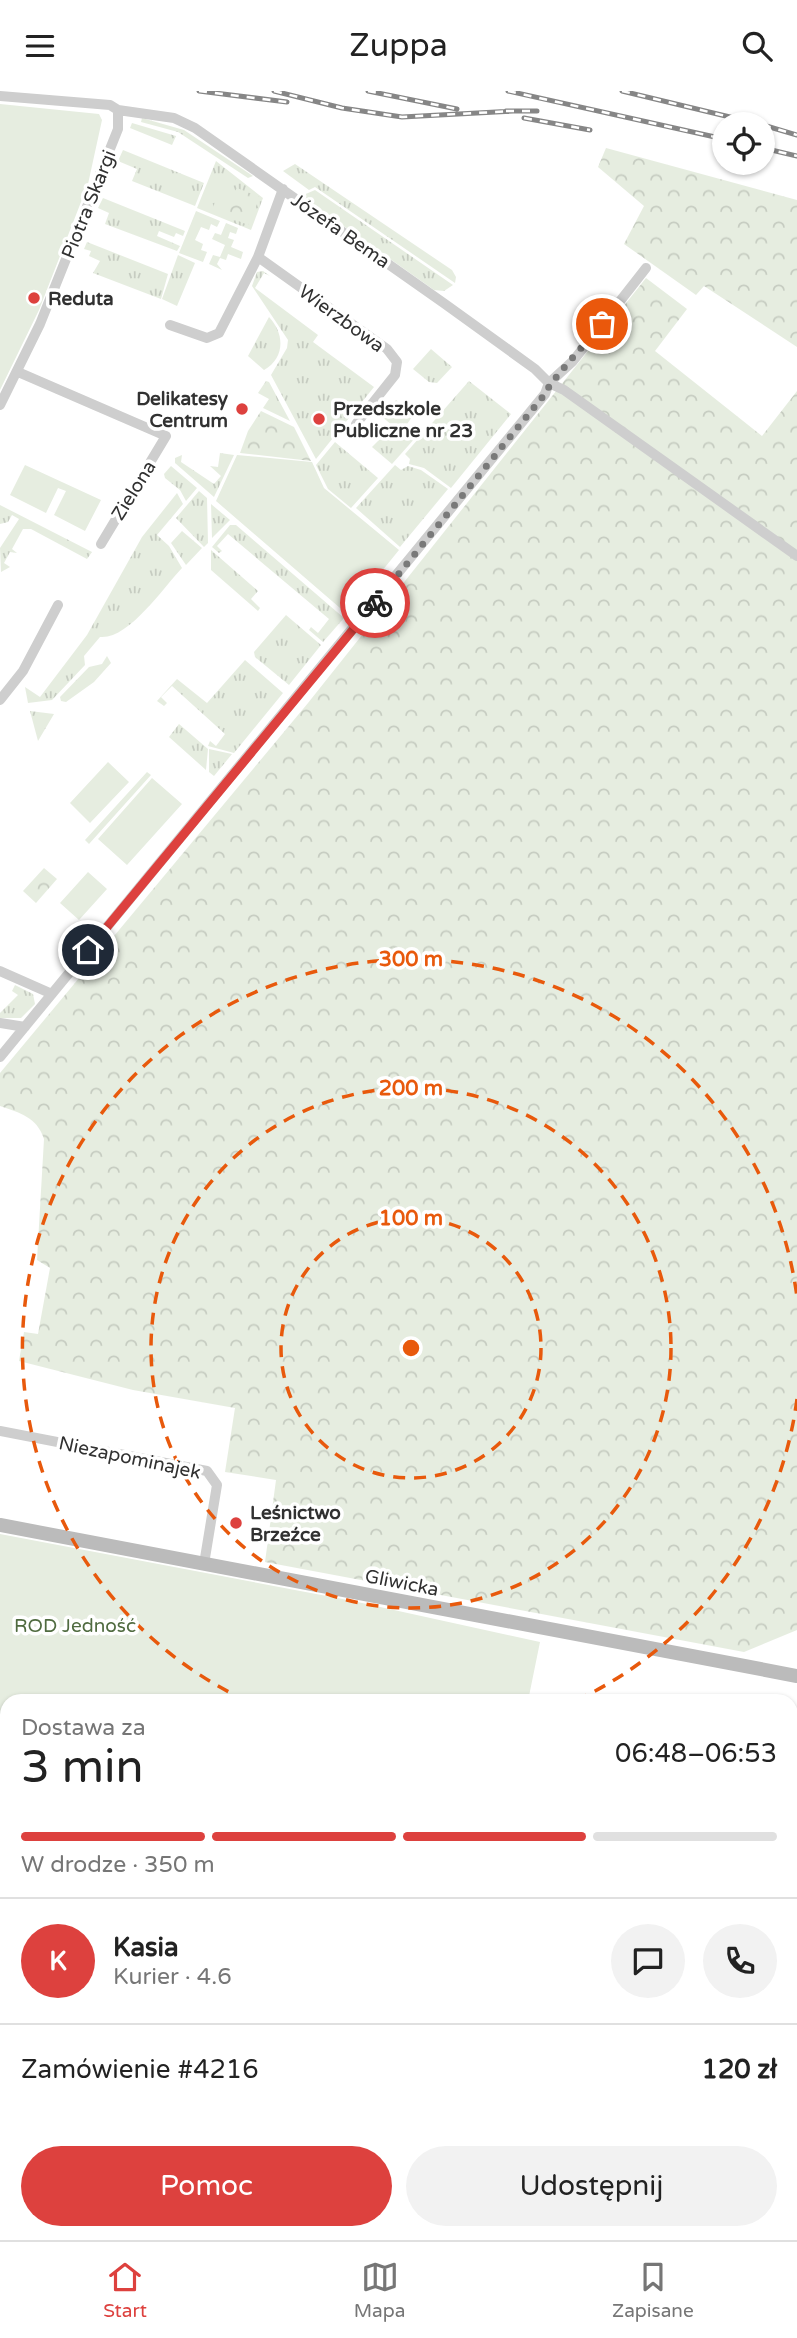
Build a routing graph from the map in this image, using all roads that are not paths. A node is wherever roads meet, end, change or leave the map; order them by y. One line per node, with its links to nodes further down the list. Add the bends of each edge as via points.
1 (0, 96): 2 (street, via 110,105)
2 (118, 110): 3 (street, Józefa Bema, via 174,118 195,128); 7 (street, Piotra Skargi, via 118,129)
3 (283, 189): 4 (street); 8 (street, Józefa Bema)
4 (258, 257): 6 (street, via 219,333 207,338); 10 (street, Wierzbowa, via 387,349 397,362 395,375)
5 (646, 268): 8 (street, via 567,368)
6 (170, 325)
7 (18, 372): 9 (street, Piotra Skargi); 11 (street, Zielona, via 166,436)
8 (549, 383): 12 (street, Józefa Bema); 16 (street, via 545,394)
9 (0, 405)
10 (356, 424)
11 (101, 544)
12 (797, 556)
13 (58, 605): 14 (street, via 23,671)
14 (0, 700)
15 (0, 971): 16 (street)
16 (52, 994): 18 (street)
17 (0, 1023): 18 (street)
18 (24, 1027): 19 (street)
19 (0, 1057)
20 (0, 1431): 22 (street, Niezapominajek, via 207,1471 217,1485)
21 (0, 1525): 22 (main road, Gliwicka)
22 (204, 1564): 23 (main road, Gliwicka)
23 (797, 1676)

